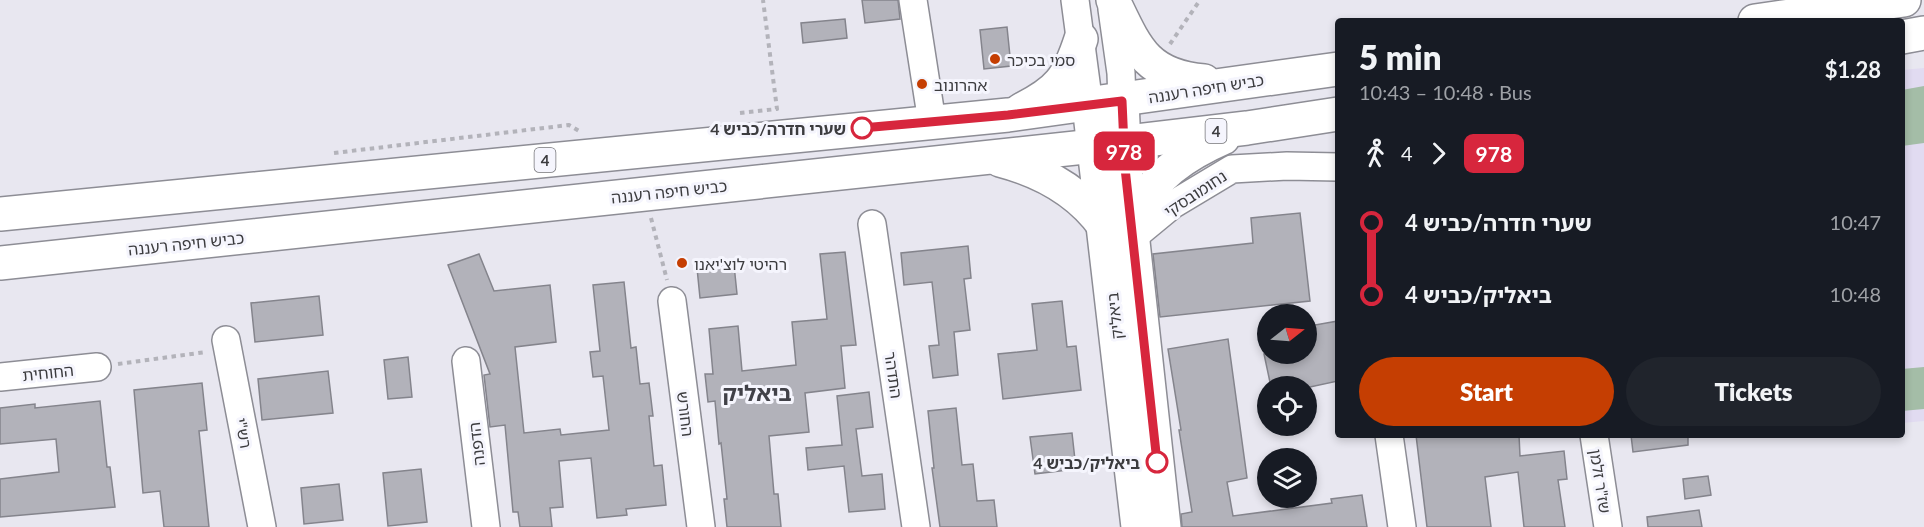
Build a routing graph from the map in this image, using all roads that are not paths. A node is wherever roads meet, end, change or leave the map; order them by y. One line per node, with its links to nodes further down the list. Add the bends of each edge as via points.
1 (913, 0): 15 (street)
2 (1075, 0): 8 (street)
3 (1112, 0): 10 (main road, via 1138,47 1165,74); 11 (street)
4 (1904, 0): 5 (main road)
5 (1776, 18)
6 (1924, 33): 7 (main road)
7 (1905, 36)
8 (1081, 39): 12 (street); 14 (main road, via 1065,78 1045,97)
9 (1335, 69): 10 (main road, כביש חיפה רעננה / 4)
10 (1238, 82): 11 (main road, כביש חיפה רעננה / 4)
11 (1122, 101): 12 (main road, כביש חיפה רעננה / 4); 17 (main road)
12 (1089, 105): 14 (main road, כביש חיפה רעננה / 4); 17 (main road, ביאליק)
13 (1335, 114): 16 (main road, כביש חיפה רעננה / 4)
14 (1008, 115): 15 (main road, כביש חיפה רעננה / 4)
15 (932, 122): 20 (main road, כביש חיפה רעננה / 4)
16 (1247, 128): 17 (main road, כביש חיפה רעננה / 4); 22 (main road, via 1182,159)
17 (1109, 144): 18 (main road, כביש חיפה רעננה / 4); 22 (main road, ביאליק)
18 (990, 157): 22 (main road, via 1049,178 1077,196); 23 (main road, כביש חיפה רעננה / 4)
19 (1335, 167): 22 (street, נחומובסקי, via 1232,169)
20 (0, 214)
21 (872, 224): 34 (street, התדהר)
22 (1118, 232): 35 (main road, ביאליק); 36 (main road, ביאליק)
23 (0, 263)
24 (672, 302): 33 (street, החורש)
25 (227, 345): 31 (street, רש"י)
26 (466, 361): 32 (street, הדפנה)
27 (97, 367): 28 (street, החוחית)
28 (0, 377)
29 (1389, 438): 37 (street)
30 (1594, 438): 38 (street, שז"ר זלמן)
31 (262, 527)
32 (486, 527)
33 (701, 527)
34 (916, 527)
35 (1138, 527)
36 (1164, 527)
37 (1402, 527)
38 (1608, 527)

